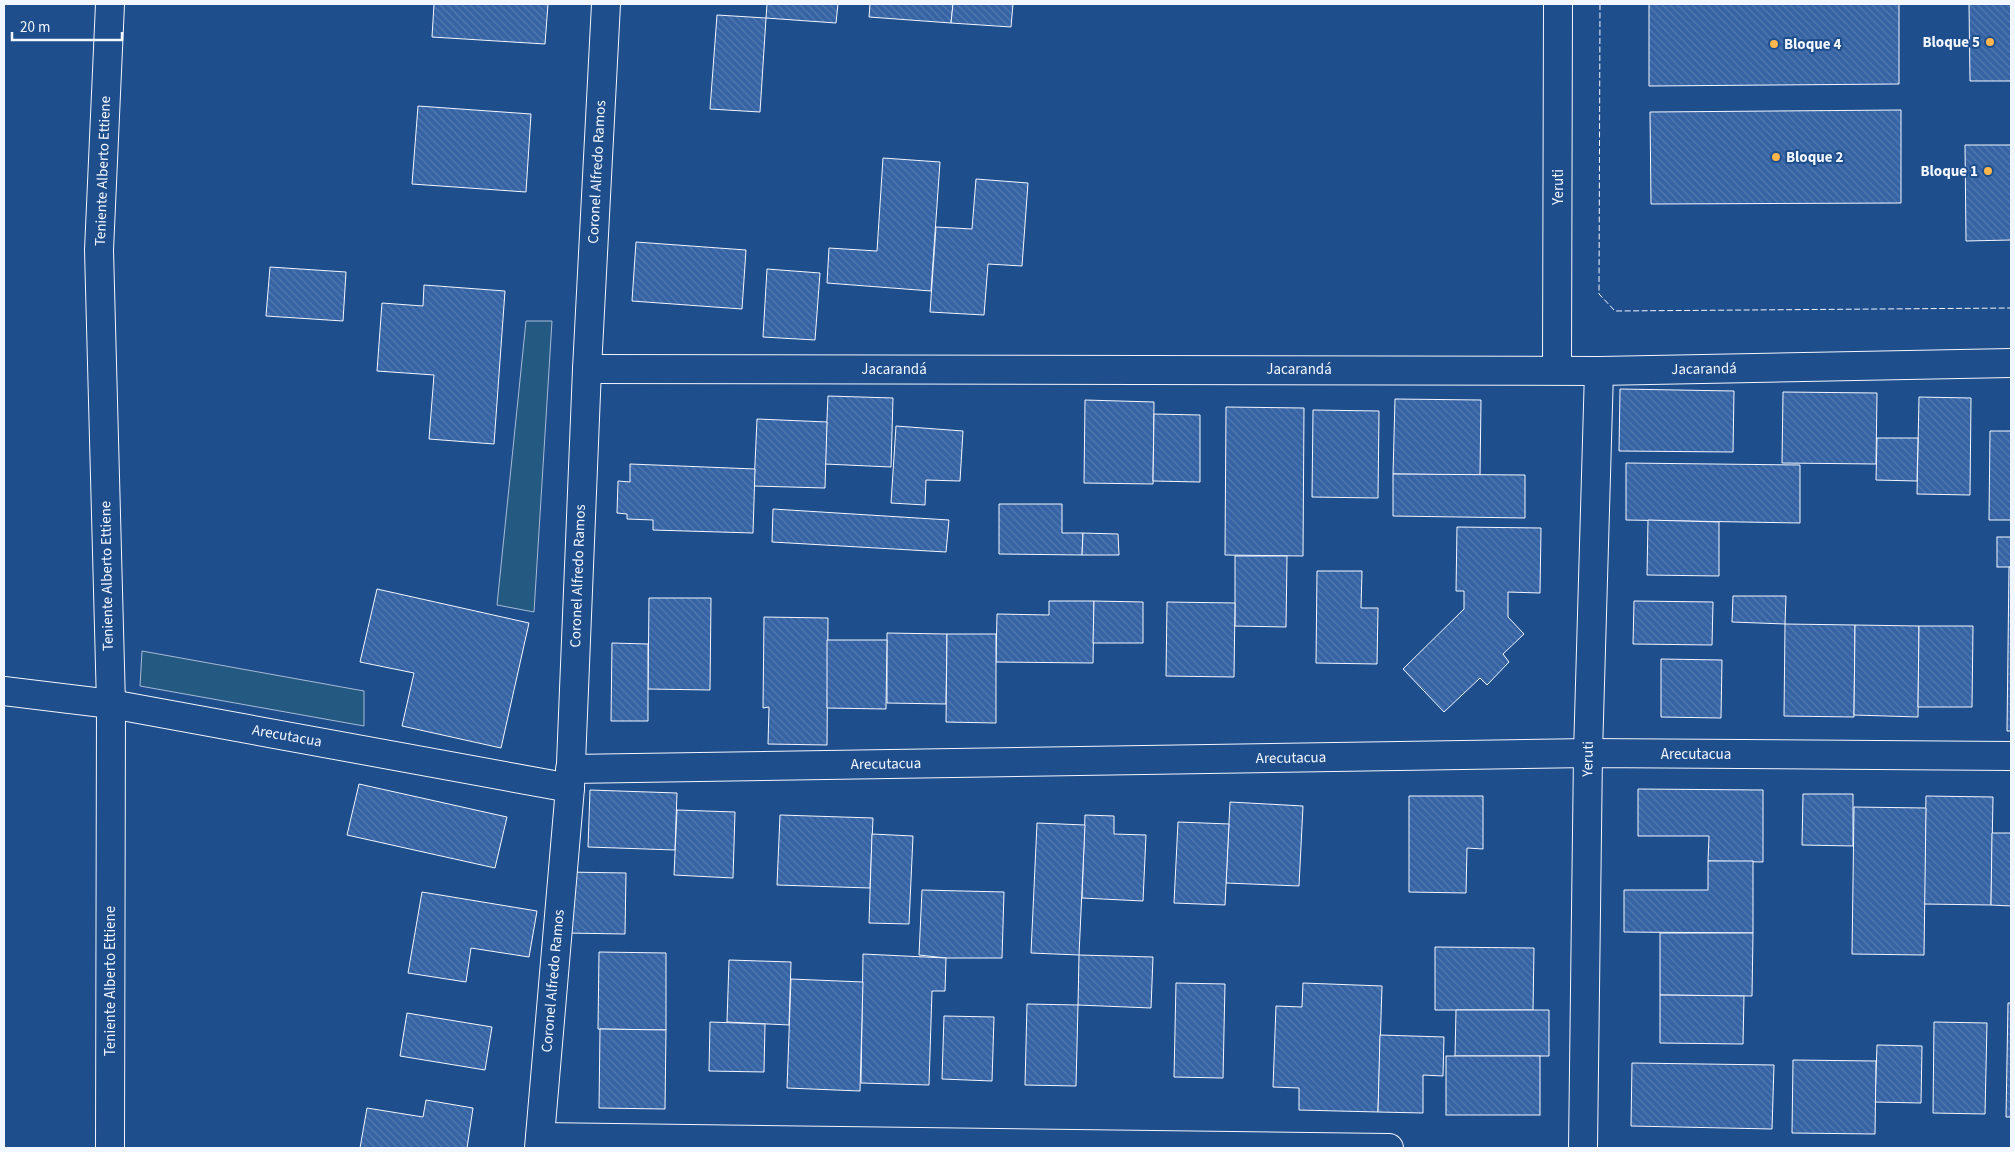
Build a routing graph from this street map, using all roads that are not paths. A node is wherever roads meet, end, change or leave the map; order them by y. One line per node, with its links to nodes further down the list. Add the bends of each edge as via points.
1 (110, 4): 9 (street, Teniente Alberto Ettiene, via 99,250)
2 (606, 4): 5 (street, Coronel Alfredo Ramos)
3 (1558, 4): 6 (street, Yeruti)
4 (2011, 363): 7 (street, Jacarandá)
5 (587, 369): 6 (street, Jacarandá); 12 (street, Coronel Alfredo Ramos)
6 (1557, 370): 7 (street, Jacarandá)
7 (1599, 371): 10 (street, Yeruti)
8 (4, 692): 9 (street, Arecutacua)
9 (110, 704): 12 (street, Arecutacua); 14 (street, Teniente Alberto Ettiene)
10 (1588, 753): 11 (street, Arecutacua); 12 (street, Arecutacua); 16 (street, Yeruti)
11 (2011, 756)
12 (570, 778): 13 (street, Coronel Alfredo Ramos)
13 (539, 1143): 15 (street)
14 (110, 1148)
15 (1389, 1148)
16 (1583, 1148)

